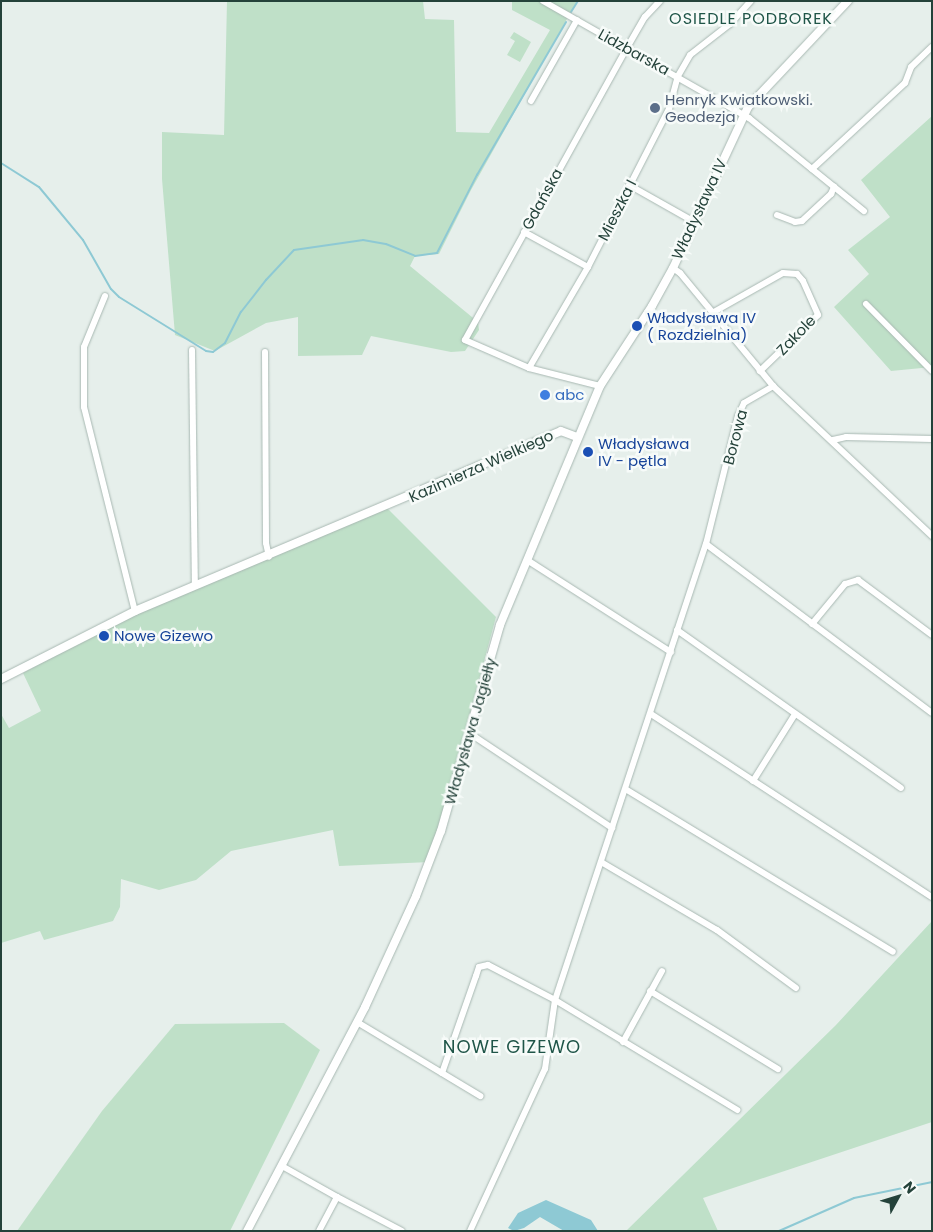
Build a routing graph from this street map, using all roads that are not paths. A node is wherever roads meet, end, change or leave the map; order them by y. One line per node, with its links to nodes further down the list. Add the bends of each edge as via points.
1 (544, 1): 5 (street, Lidzbarska)
2 (660, 1): 7 (street, Gdańska, via 645,17)
3 (751, 1): 8 (street, Mieszka I, via 730,24 698,46)
4 (848, 1): 10 (street, Władysława IV, via 753,99)
5 (577, 20): 7 (street, Lidzbarska); 9 (street)
6 (932, 47): 11 (street, via 911,67 905,83)
7 (627, 48): 8 (street, Lidzbarska); 17 (street, Gdańska)
8 (678, 76): 10 (street, Lidzbarska); 12 (street, Mieszka I, via 669,109)
9 (531, 101)
10 (743, 115): 11 (street, Lidzbarska); 16 (street, Władysława IV)
11 (812, 169): 13 (street, Lidzbarska)
12 (629, 185): 16 (street); 18 (street, Mieszka I)
13 (834, 187): 14 (street, Lidzbarska); 15 (street, via 831,194 802,221 795,222)
14 (864, 211)
15 (777, 215)
16 (693, 221): 19 (street, Władysława IV)
17 (524, 232): 18 (street); 25 (street, Gdańska, via 465,340)
18 (588, 267): 25 (street, Mieszka I)
19 (673, 268): 22 (street); 28 (street, Władysława IV)
20 (105, 296): 38 (street, via 84,347 84,407)
21 (866, 304): 27 (street)
22 (712, 313): 26 (street); 26 (street, Zakole, via 783,273 797,274 803,281 818,315)
23 (192, 350): 37 (street)
24 (265, 352): 35 (street, via 266,544)
25 (530, 368): 28 (street)
26 (760, 370): 29 (street)
27 (932, 371)
28 (600, 386): 30 (street, Władysława IV)
29 (773, 386): 32 (street); 34 (street, Borowa, via 744,403 738,416)
30 (577, 436): 35 (street, Kazimierza Wielkiego, via 561,431); 36 (street, Władysława Jagiełły)
31 (932, 439): 32 (street, via 846,437)
32 (833, 440): 33 (street)
33 (932, 536)
34 (706, 544): 39 (street); 40 (street, Borowa)
35 (269, 556): 37 (street, Kazimierza Wielkiego)
36 (527, 560): 42 (street); 47 (street, Władysława Jagiełły, via 500,625)
37 (195, 586): 38 (street, Kazimierza Wielkiego)
38 (135, 611): 43 (street, Kazimierza Wielkiego)
39 (812, 624): 41 (street, via 845,584 858,580); 44 (street)
40 (677, 630): 42 (street, Borowa); 46 (street)
41 (932, 635)
42 (671, 652): 45 (street, Borowa)
43 (1, 679)
44 (932, 713)
45 (651, 714): 48 (street); 50 (street, Borowa)
46 (795, 714): 48 (street); 49 (street)
47 (469, 733): 51 (street); 59 (street, Władysława Jagiełły, via 430,862)
48 (753, 781): 53 (street)
49 (901, 788)
50 (627, 790): 51 (street, Borowa); 54 (street)
51 (612, 828): 52 (street, Borowa)
52 (601, 862): 56 (street, via 716,930); 58 (street, Borowa)
53 (932, 897)
54 (893, 952)
55 (662, 971): 57 (street)
56 (796, 988)
57 (650, 991): 60 (street); 61 (street)
58 (555, 1000): 60 (street); 62 (street, via 488,965 479,967); 70 (street, Borowa, via 540,1081)
59 (357, 1022): 62 (street); 65 (street, Władysława Jagiełły)
60 (623, 1042): 64 (street)
61 (778, 1068)
62 (442, 1073): 63 (street)
63 (480, 1096)
64 (737, 1110)
65 (282, 1166): 66 (street); 67 (street, Władysława Jagiełły)
66 (337, 1197): 68 (street); 69 (street)
67 (247, 1231)
68 (319, 1231)
69 (402, 1231)
70 (470, 1231)

